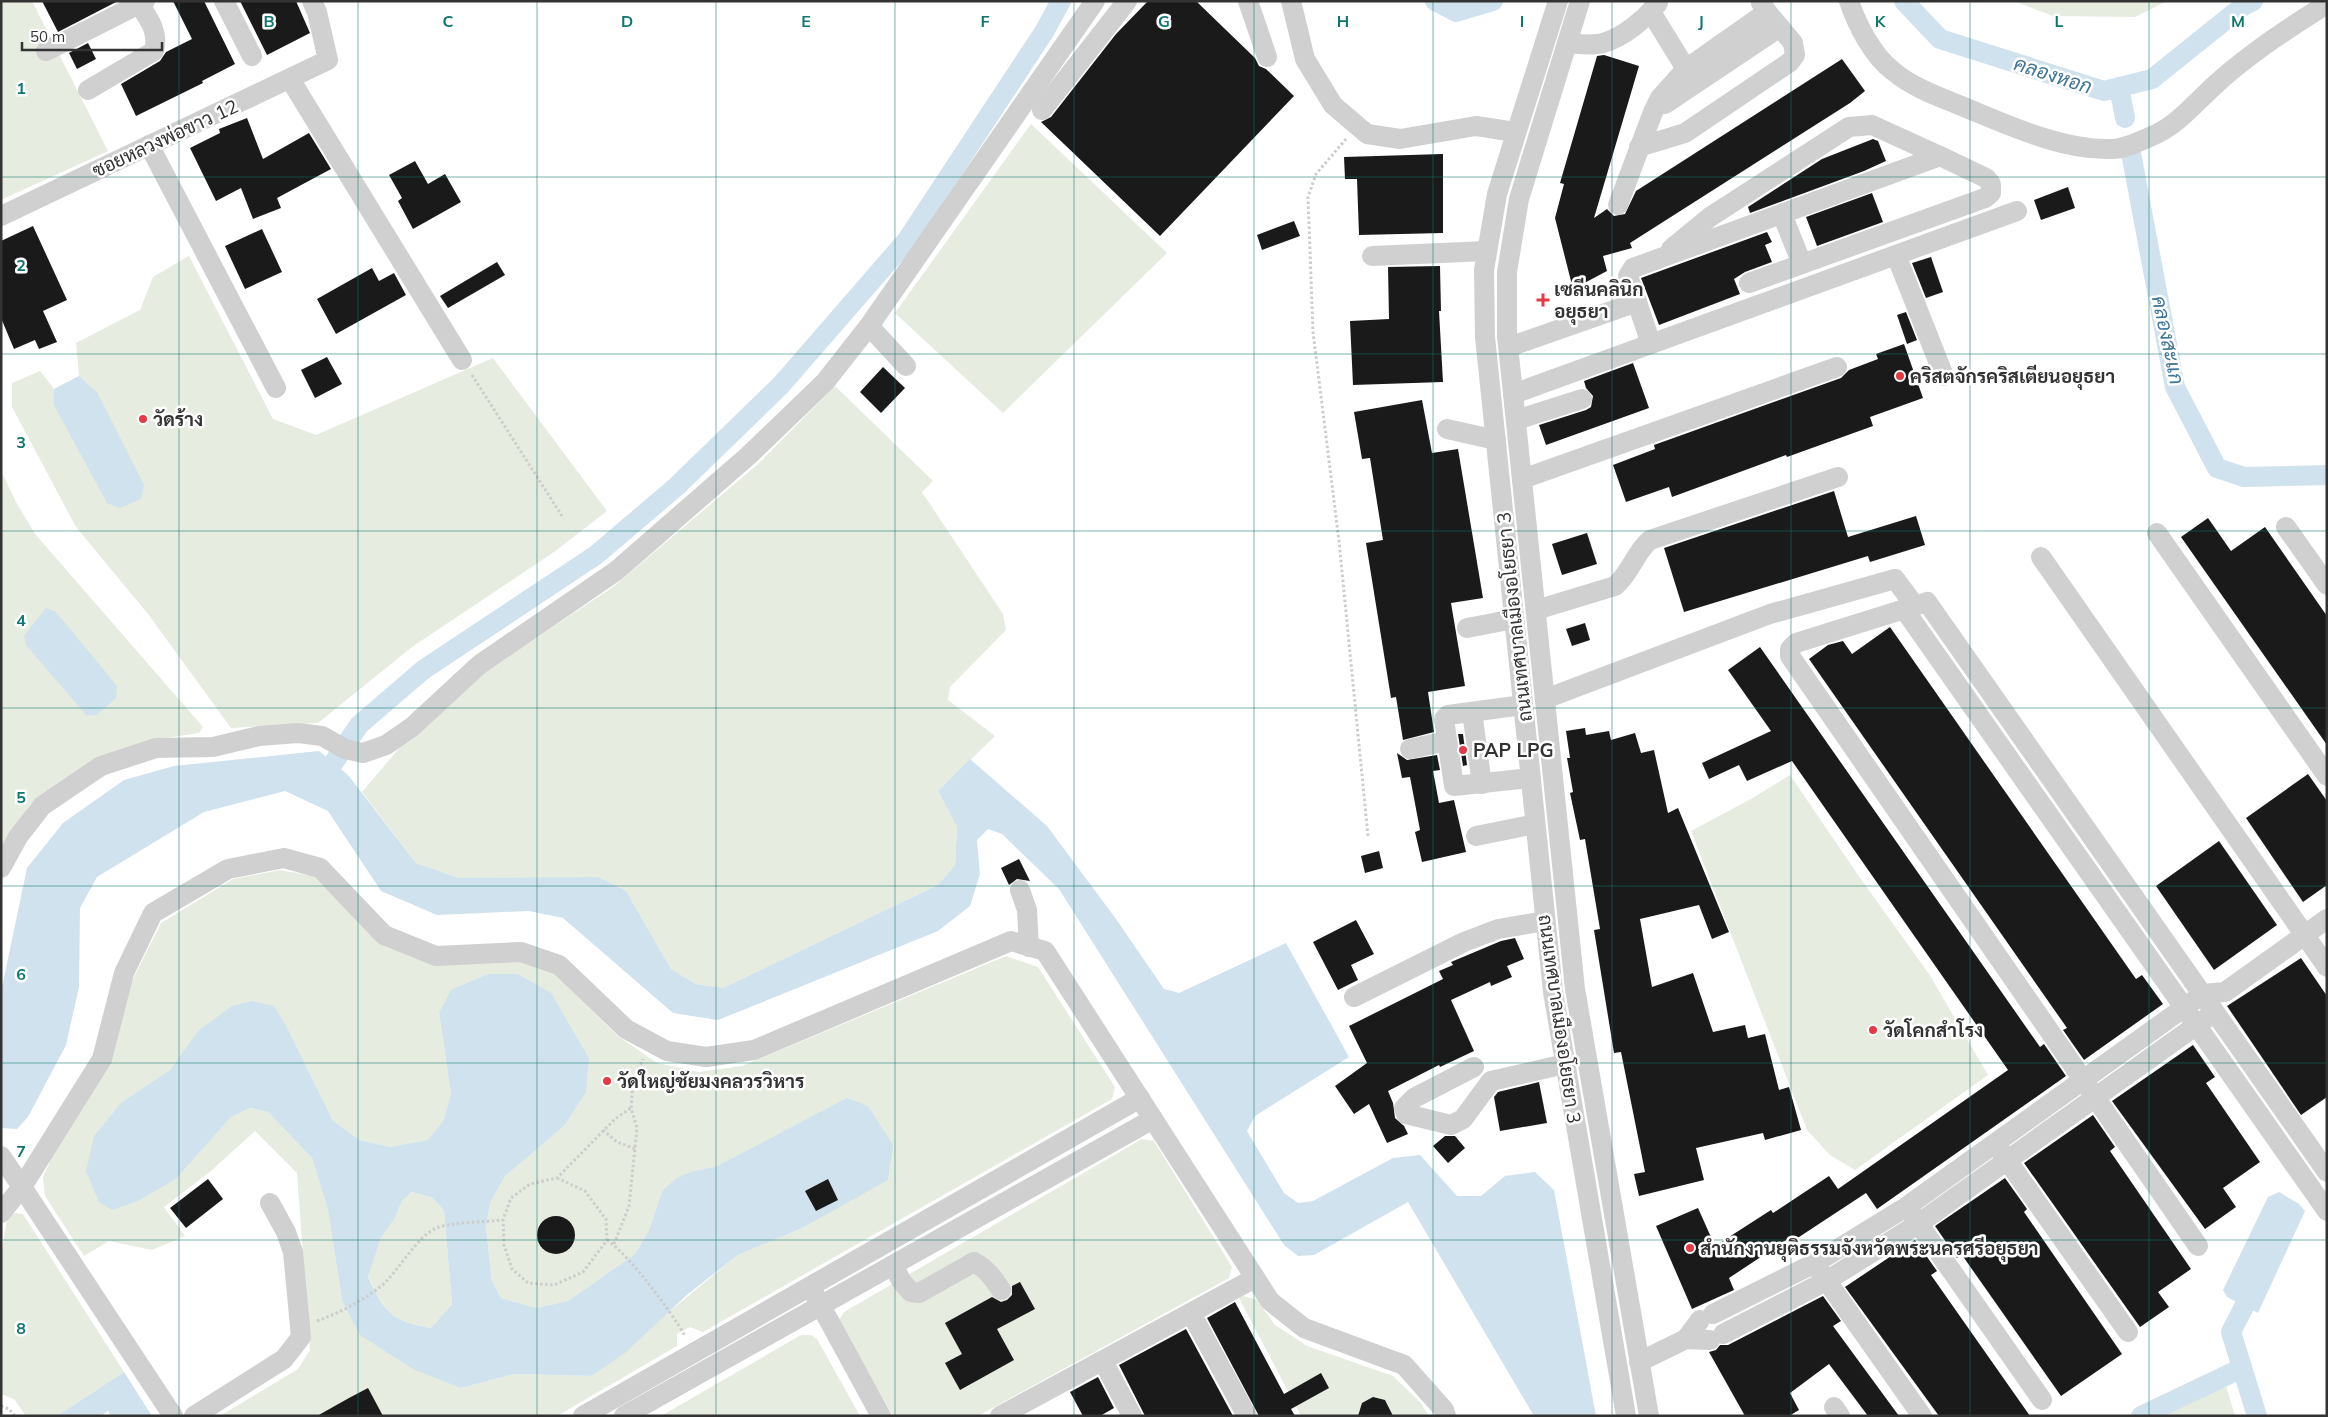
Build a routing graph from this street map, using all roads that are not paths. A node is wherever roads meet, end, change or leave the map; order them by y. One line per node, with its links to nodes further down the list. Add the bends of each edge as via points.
1 (224, 1): 16 (street)
2 (312, 1): 19 (street, ซอยหลวงพ่อขาว 12, via 328,60)
3 (1095, 1): 38 (street)
4 (1128, 1): 21 (street)
5 (1248, 1): 17 (street)
6 (1291, 1): 23 (street, via 1305,59 1333,105 1367,134 1400,139 1476,126)
7 (1558, 1): 23 (street, ถนนเทศบาลเมืองอโยธยา 3)
8 (1580, 1): 14 (street, ถนนเทศบาลเมืองอโยธยา 3)
9 (1849, 1): 11 (street, via 1866,39 1892,71 1926,91 2027,133 2114,150 2154,136 2189,112 2250,55)
10 (142, 3): 15 (street); 20 (street, via 154,28 157,42 154,51)
11 (2327, 4)
12 (1655, 7): 14 (street, via 1627,31 1603,43); 18 (street)
13 (1769, 14): 18 (street); 22 (street); 25 (street, via 1793,43 1795,55 1790,62 1685,133)
14 (1569, 37): 40 (street, ถนนเทศบาลเมืองอโยธยา 3, via 1519,199 1507,272)
15 (46, 51)
16 (252, 56)
17 (1267, 57)
18 (1686, 69): 22 (street, via 1660,98)
19 (290, 79): 24 (street, ซอยหลวงพ่อขาว 12); 41 (street)
20 (88, 90)
21 (1042, 110)
22 (1653, 112): 25 (street)
23 (1515, 132): 31 (street, ถนนเทศบาลเมืองอโยธยา 3, via 1497,194)
24 (149, 146): 30 (street, ซอยหลวงพ่อขาว 12); 45 (street)
25 (1639, 147): 27 (street)
26 (1940, 156): 29 (street); 34 (street, via 1872,125 1849,127 1710,217); 35 (street, via 1986,178 1991,184 1991,193 1985,198)
27 (1618, 205)
28 (2017, 210): 32 (street)
29 (1782, 214): 34 (street); 35 (street)
30 (1, 216)
31 (1487, 251): 33 (street); 50 (street, ถนนเทศบาลเมืองอโยธยา 3, via 1484,270 1485,337)
32 (1896, 255): 39 (street); 44 (street)
33 (1372, 256)
34 (1660, 259): 37 (street, via 1633,268 1628,276)
35 (1802, 264): 36 (street)
36 (1749, 283)
37 (1637, 302): 39 (street); 40 (street)
38 (868, 326): 42 (street); 80 (street, via 818,388 748,456 616,571 479,665 412,727 386,745 364,753 345,749 322,736 298,733 259,736 212,747 156,748 101,766 42,806 18,837)
39 (1651, 344): 46 (street)
40 (1509, 347): 46 (street, ถนนเทศบาลเมืองอโยธยา 3)
41 (462, 360)
42 (906, 366)
43 (1837, 367): 52 (street)
44 (1944, 376)
45 (276, 388)
46 (1513, 394): 48 (street, ถนนเทศบาลเมืองอโยธยา 3)
47 (1582, 399): 48 (street)
48 (1516, 420): 52 (street, ถนนเทศบาลเมืองอโยธยา 3)
49 (1447, 430): 50 (street)
50 (1496, 440): 59 (street, ถนนเทศบาลเมืองอโยธยา 3)
51 (1838, 477): 58 (street, via 1650,540 1624,579 1615,586)
52 (1522, 479): 58 (street, ถนนเทศบาลเมืองอโยธยา 3)
53 (2286, 527): 56 (street)
54 (2156, 533): 72 (street)
55 (2041, 557): 88 (street)
56 (2327, 585)
57 (1909, 607): 61 (street, via 1927,602); 62 (street); 63 (street, via 1895,578 1770,614); 103 (street, via 1796,643 1790,649 1790,656)
58 (1536, 610): 63 (street, ถนนเทศบาลเมืองอโยธยา 3)
59 (1514, 618): 60 (street); 65 (street, ถนนเทศบาลเมืองอโยธยา 3)
60 (1466, 628)
61 (1978, 675): 62 (street); 67 (street)
62 (1960, 688): 68 (street)
63 (1545, 699): 66 (street, ถนนเทศบาลเมืองอโยธยา 3)
64 (1472, 712): 65 (street); 69 (street, via 1446,717); 74 (street)
65 (1524, 713): 66 (street); 73 (street, ถนนเทศบาลเมืองอโยธยา 3)
66 (1547, 720): 145 (street, ถนนเทศบาลเมืองอโยธยา 3, via 1575,988)
67 (2013, 724): 68 (street); 71 (street)
68 (1994, 737): 75 (street)
69 (1447, 741): 70 (street); 74 (street, via 1454,786)
70 (1410, 749)
71 (2048, 774): 75 (street); 76 (street)
72 (2327, 776)
73 (1531, 778): 74 (street); 77 (street, ถนนเทศบาลเมืองอโยธยา 3)
74 (1482, 784)
75 (2030, 787): 78 (street)
76 (2082, 822): 78 (street); 81 (street)
77 (1535, 824): 79 (street); 86 (street, ถนนเทศบาลเมืองอโยธยา 3)
78 (2063, 835): 82 (street)
79 (1476, 836)
80 (1, 868)
81 (2114, 868): 82 (street); 84 (street)
82 (2096, 881): 87 (street)
83 (1020, 890): 89 (street, via 1027,910)
84 (2149, 918): 87 (street); 92 (street)
85 (2327, 919): 88 (street)
86 (1546, 922): 93 (street, via 1489,932); 99 (street, ถนนเทศบาลเมืองอโยธยา 3)
87 (2131, 930): 94 (street)
88 (2304, 935): 90 (street); 91 (street)
89 (1029, 946): 106 (street, via 1045,951); 121 (street, via 1010,941 754,1050 706,1057 667,1051 626,1029 559,966 521,952 436,956 384,934 320,868 284,858 228,869 153,913 124,973 102,1059)
90 (2327, 967)
91 (2225, 992): 92 (street); 95 (street)
92 (2204, 994): 94 (street); 95 (street)
93 (1354, 998)
94 (2185, 1008): 96 (street); 97 (street)
95 (2216, 1012): 96 (street); 98 (street)
96 (2198, 1025): 101 (street); 102 (street)
97 (2128, 1048): 101 (street); 103 (street)
98 (2247, 1057): 102 (street); 105 (street)
99 (1565, 1064): 111 (street, via 1497,1078 1488,1083 1463,1119 1451,1125); 157 (street, ถนนเทศบาลเมืองอโยธยา 3)
100 (1474, 1066): 104 (street)
101 (2140, 1066): 107 (street)
102 (2229, 1070): 108 (street)
103 (2083, 1080): 107 (street); 109 (street)
104 (1431, 1090): 111 (street); 111 (street, via 1414,1098 1404,1108 1406,1114)
105 (2271, 1091): 108 (street); 112 (street)
106 (1140, 1098): 110 (street); 135 (street)
107 (2095, 1098): 113 (street); 129 (street)
108 (2253, 1104): 114 (street)
109 (2038, 1113): 113 (street); 115 (street)
110 (1153, 1119): 132 (street); 133 (street)
111 (1433, 1121)
112 (2295, 1126): 114 (street); 118 (street)
113 (2050, 1130): 117 (street)
114 (2277, 1139): 120 (street)
115 (1995, 1143): 117 (street); 119 (street)
116 (1, 1156): 121 (street)
117 (2007, 1160): 122 (street); 141 (street)
118 (2325, 1170): 120 (street)
119 (1950, 1175): 122 (street); 124 (street)
120 (2306, 1180): 125 (street)
121 (22, 1187): 126 (street); 148 (street)
122 (1962, 1192): 127 (street)
123 (270, 1203): 149 (street, via 293,1252 301,1337 284,1359)
124 (1906, 1207): 127 (street); 128 (street)
125 (2327, 1211)
126 (1, 1213)
127 (1918, 1224): 130 (street); 147 (street)
128 (1861, 1235): 130 (street); 131 (street)
129 (2198, 1246)
130 (1872, 1252): 134 (street)
131 (1815, 1264): 134 (street); 136 (street)
132 (893, 1265): 137 (street, via 911,1292 919,1293 974,1262 991,1274); 138 (street)
133 (1255, 1278): 140 (street); 156 (street, via 1270,1302 1304,1328 1404,1365)
134 (1826, 1281): 139 (street); 159 (street)
135 (810, 1286): 138 (street); 143 (street)
136 (1770, 1286): 139 (street); 142 (street, via 1707,1317)
137 (1001, 1290)
138 (821, 1305): 146 (street); 152 (street)
139 (1779, 1305): 142 (street, via 1716,1337)
140 (1190, 1313): 144 (street); 155 (street)
141 (2128, 1332)
142 (1686, 1340): 145 (street)
143 (694, 1352): 146 (street); 150 (street)
144 (1103, 1360): 153 (street); 154 (street)
145 (1639, 1362): 158 (street, ถนนเทศบาลเมืองอโยธยา 3)
146 (704, 1370): 151 (street)
147 (2042, 1400)
148 (173, 1416)
149 (194, 1416)
150 (583, 1416)
151 (624, 1416)
152 (881, 1416)
153 (1000, 1416)
154 (1132, 1416)
155 (1247, 1416)
156 (1446, 1416)
157 (1626, 1416)
158 (1649, 1416)
159 (1922, 1416)

